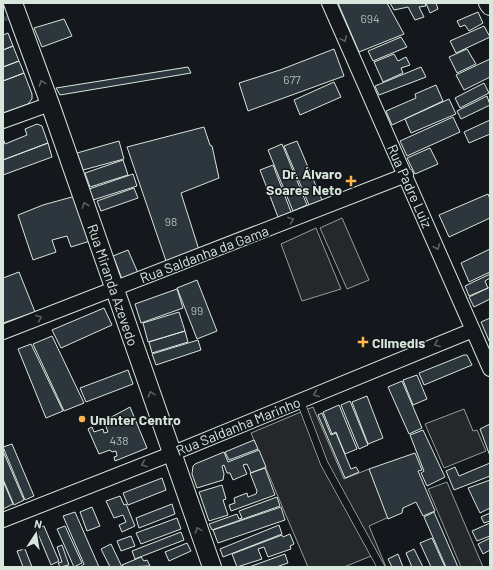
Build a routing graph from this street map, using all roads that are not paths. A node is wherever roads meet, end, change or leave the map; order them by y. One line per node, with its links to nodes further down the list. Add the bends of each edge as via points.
1 (13, 3): 5 (street, Rua Miranda Azevedo, one-way to 1)
2 (328, 3): 7 (street, Rua Padre Luiz, one-way to 7)
3 (488, 3): 4 (street)
4 (490, 6)
5 (50, 104): 6 (street); 8 (street, Rua Miranda Azevedo, one-way to 5)
6 (3, 121)
7 (406, 176): 8 (street, Rua Saldanha da Gama, one-way to 7); 9 (street, Rua Padre Luiz, one-way to 9)
8 (114, 289): 10 (street, Rua Saldanha da Gama, one-way to 8); 13 (street, Rua Miranda Azevedo, one-way to 8)
9 (473, 330): 11 (street, Rua Padre Luiz); 12 (street, Rua Saldanha Marinho, one-way to 12)
10 (3, 332)
11 (490, 369)
12 (300, 400): 13 (street, Rua Saldanha Marinho); 16 (lane, via 324,463)
13 (171, 454): 14 (street, Rua Saldanha Marinho, one-way to 14); 15 (street, Rua Miranda Azevedo, one-way to 13)
14 (3, 520)
15 (212, 567)
16 (382, 567)

